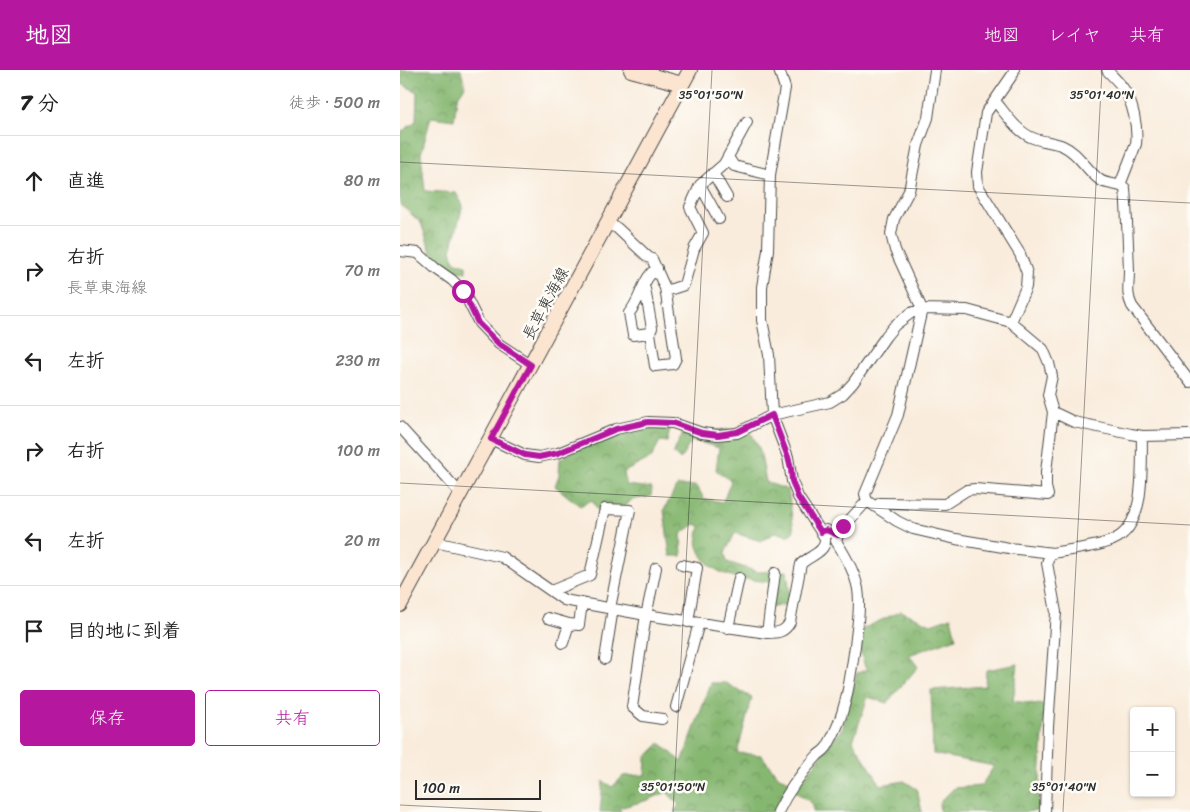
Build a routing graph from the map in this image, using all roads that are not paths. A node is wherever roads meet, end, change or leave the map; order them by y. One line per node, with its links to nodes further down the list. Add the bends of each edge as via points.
1 (631, 70): 7 (main road)
2 (690, 70): 7 (main road, 長草東海線)
3 (779, 70): 13 (street, via 786,88)
4 (936, 70): 24 (street, via 928,118 918,145 909,191 894,219 892,234 895,250)
5 (1014, 70): 8 (street)
6 (1107, 70): 16 (street, via 1124,89 1130,102 1137,136)
7 (682, 84): 19 (main road, 長草東海線)
8 (995, 101): 16 (street, via 1022,132 1063,146 1078,156 1102,182); 25 (street, via 986,113 977,172 978,186 1020,254 1027,273 1026,287)
9 (746, 122): 10 (street)
10 (728, 157): 11 (street); 12 (street)
11 (734, 166): 13 (street); 14 (street)
12 (713, 173): 15 (street); 17 (street)
13 (770, 175): 30 (street, via 762,320 769,355)
14 (740, 178)
15 (700, 185): 18 (street); 23 (street, via 690,208 703,232 694,249 684,285)
16 (1120, 185): 28 (street, via 1125,188 1128,299)
17 (727, 196)
18 (719, 219)
19 (607, 224): 21 (street, via 617,228 652,259); 27 (main road, 長草東海線)
20 (400, 251): 27 (street, via 418,253 452,280 463,291 478,323 499,344)
21 (656, 268): 22 (street); 23 (street)
22 (643, 288): 26 (street, via 652,328); 26 (street, via 629,313 632,334)
23 (666, 290): 26 (street, via 676,358 672,364 655,366)
24 (922, 309): 25 (street, via 966,310); 30 (street, via 895,325 842,394 830,402); 36 (street, via 898,415 865,494)
25 (1011, 322): 29 (street, via 1043,349 1052,376 1048,395)
26 (650, 332)
27 (531, 365): 34 (main road, 長草東海線)
28 (1190, 382)
29 (1053, 412): 33 (street, via 1074,422); 37 (street, via 1046,472 1048,495 975,489 967,490 945,504 880,504)
30 (772, 415): 34 (street, via 737,432 718,435 673,423 648,422 616,429 558,453 539,457 525,455); 38 (street, via 788,457 798,497)
31 (401, 432): 35 (street)
32 (1190, 435): 33 (street)
33 (1142, 436): 41 (street, via 1139,506 1134,522 1123,536 1112,541)
34 (491, 439): 35 (main road, 長草東海線)
35 (461, 494): 40 (main road, 長草東海線)
36 (867, 501): 37 (street); 39 (street)
37 (876, 507): 41 (street, via 913,530 1009,548)
38 (821, 532): 39 (street, via 826,530); 56 (street, via 825,546 800,564 790,622 780,632)
39 (838, 535): 61 (street, via 836,540 856,580 859,601 852,677 837,727 827,747 791,790)
40 (435, 542): 46 (street, via 502,557); 48 (main road, 長草東海線)
41 (1053, 552): 62 (street, via 1046,563 1056,612)
42 (682, 565): 52 (street, via 697,568)
43 (656, 568): 50 (street)
44 (775, 573): 56 (street)
45 (739, 578): 55 (street)
46 (551, 591): 47 (street, via 564,600); 49 (street, via 590,575 605,509 630,510)
47 (582, 603): 49 (street); 53 (street, via 580,625)
48 (400, 605)
49 (611, 608): 50 (street); 58 (street)
50 (646, 615): 52 (street); 60 (street, via 632,707 643,716)
51 (548, 618): 53 (street)
52 (688, 622): 54 (street)
53 (569, 624): 57 (street)
54 (699, 624): 55 (street); 59 (street)
55 (728, 628): 56 (street)
56 (767, 633)
57 (564, 643)
58 (605, 659)
59 (676, 707)
60 (662, 718)
61 (778, 812)
62 (1045, 812)

